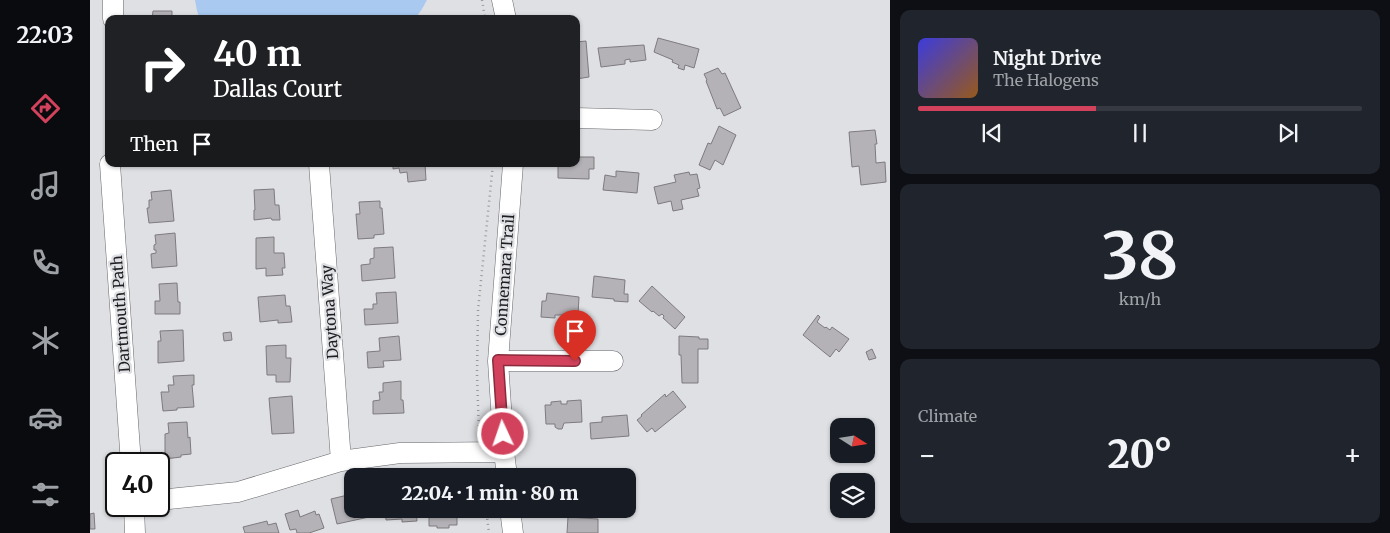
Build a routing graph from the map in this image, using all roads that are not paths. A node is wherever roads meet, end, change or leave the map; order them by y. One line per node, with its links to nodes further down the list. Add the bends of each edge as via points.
1 (113, 0): 3 (street)
2 (502, 0): 4 (street)
3 (113, 15)
4 (505, 15)
5 (580, 118): 6 (street)
6 (652, 120)
7 (110, 167): 12 (street, Dartmouth Path)
8 (319, 167): 14 (street, Daytona Way)
9 (513, 167): 10 (street, Connemara Trail)
10 (498, 360): 11 (street); 13 (street, Connemara Trail)
11 (613, 361)
12 (130, 452)
13 (504, 452): 14 (street, via 400,453); 15 (street, Connemara Trail)
14 (340, 461): 16 (street, via 238,492)
15 (505, 468)
16 (170, 499)
17 (134, 517): 19 (street)
18 (511, 518): 20 (street)
19 (135, 533)
20 (513, 533)

